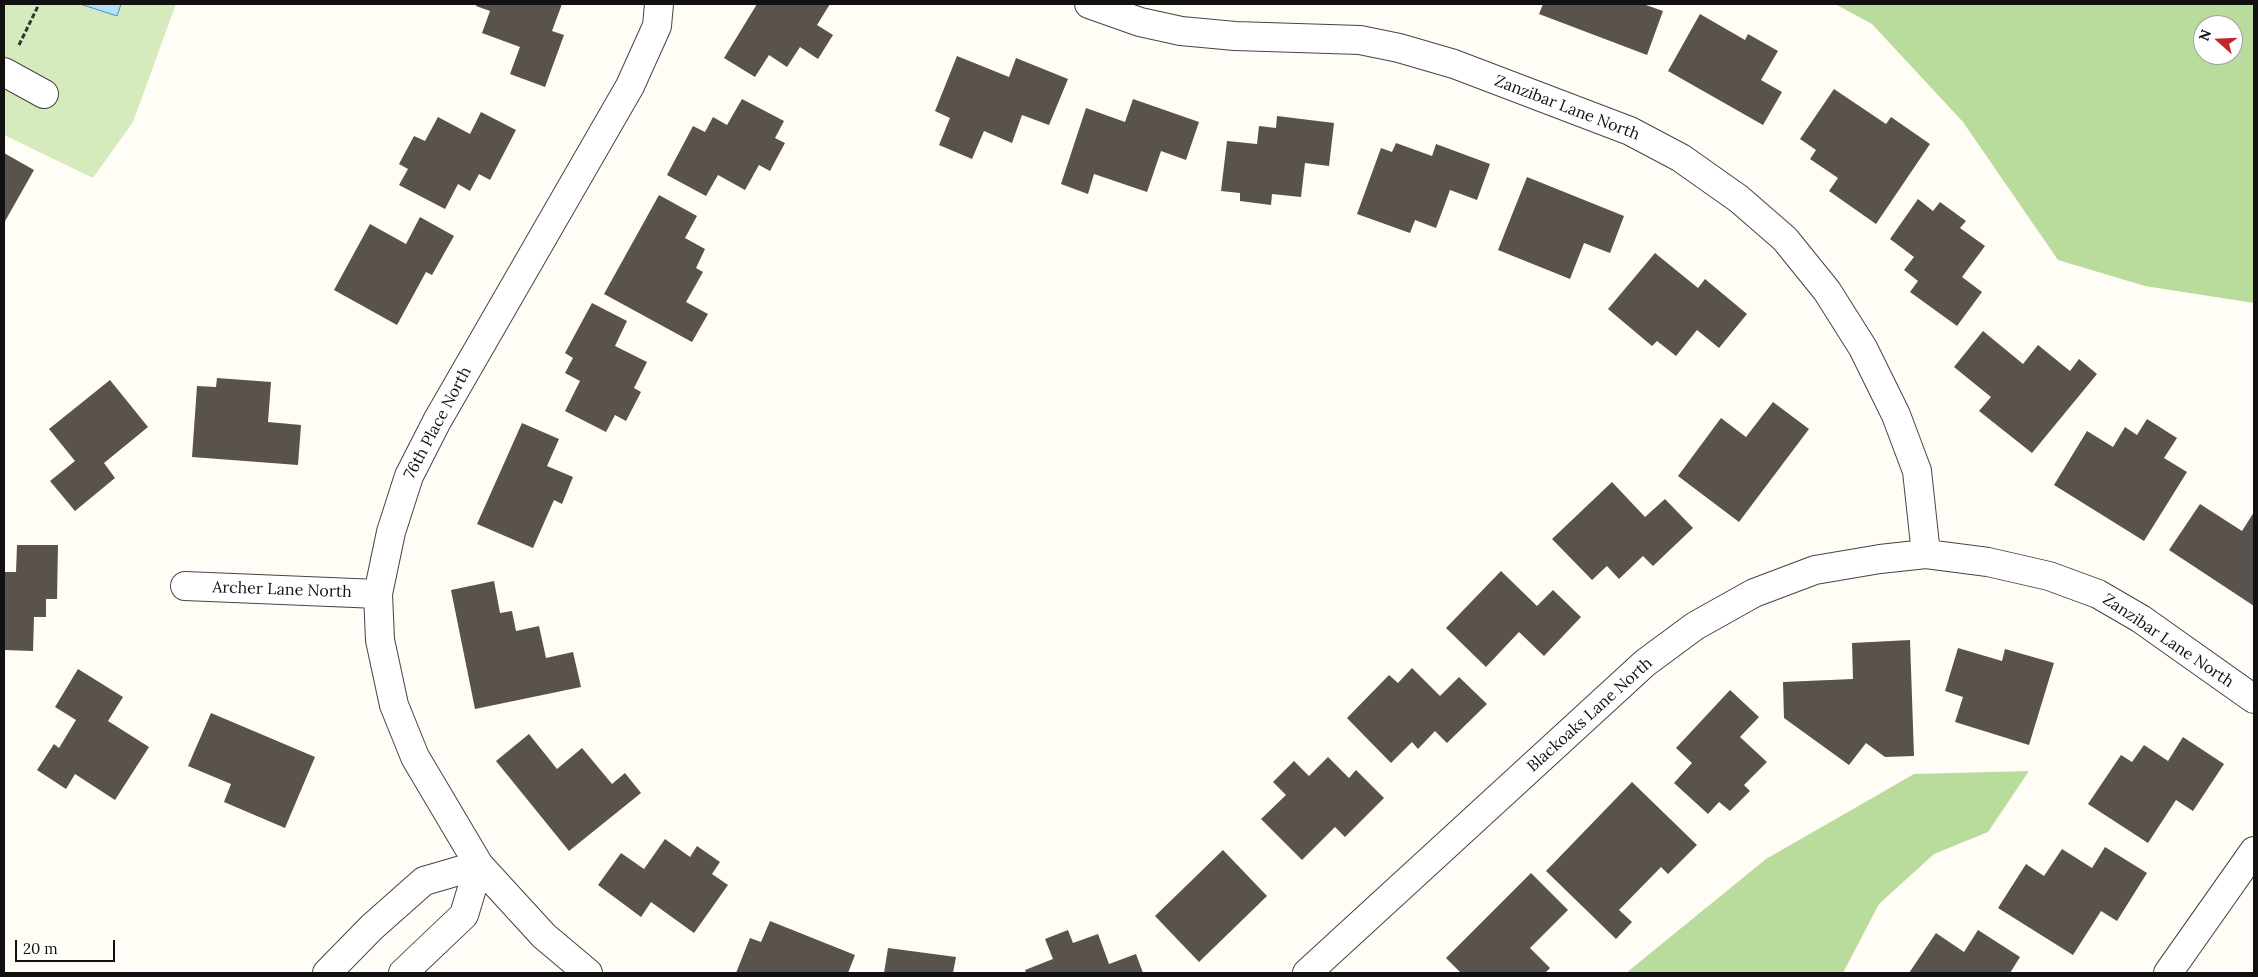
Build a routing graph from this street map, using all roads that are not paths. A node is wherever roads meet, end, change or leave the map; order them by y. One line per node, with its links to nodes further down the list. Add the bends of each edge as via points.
1 (660, 4): 7 (street, 76th Place North, via 658,26 630,86 408,476 391,532)
2 (1089, 4): 5 (street, Zanzibar Lane North, via 1140,22 1181,31 1360,40 1399,48 1454,64 1630,131 1681,158 1739,199 1785,239 1827,291 1863,348 1896,415 1917,471)
3 (4, 72): 4 (street)
4 (44, 94)
5 (1926, 554): 8 (street, Zanzibar Lane North, via 1988,562 2049,576 2098,594); 14 (street, Blackoaks Lane North, via 1880,558 1815,570 1754,593 1695,626 1644,663)
6 (185, 586): 7 (street, Archer Lane North)
7 (378, 594): 10 (street, 76th Place North, via 380,640 394,704 415,757)
8 (2254, 699)
9 (2254, 851): 15 (street)
10 (478, 865): 11 (street, via 424,881); 12 (street, via 464,915); 13 (street, via 544,936)
11 (327, 973)
12 (403, 973)
13 (588, 973)
14 (1306, 973)
15 (2168, 973)

